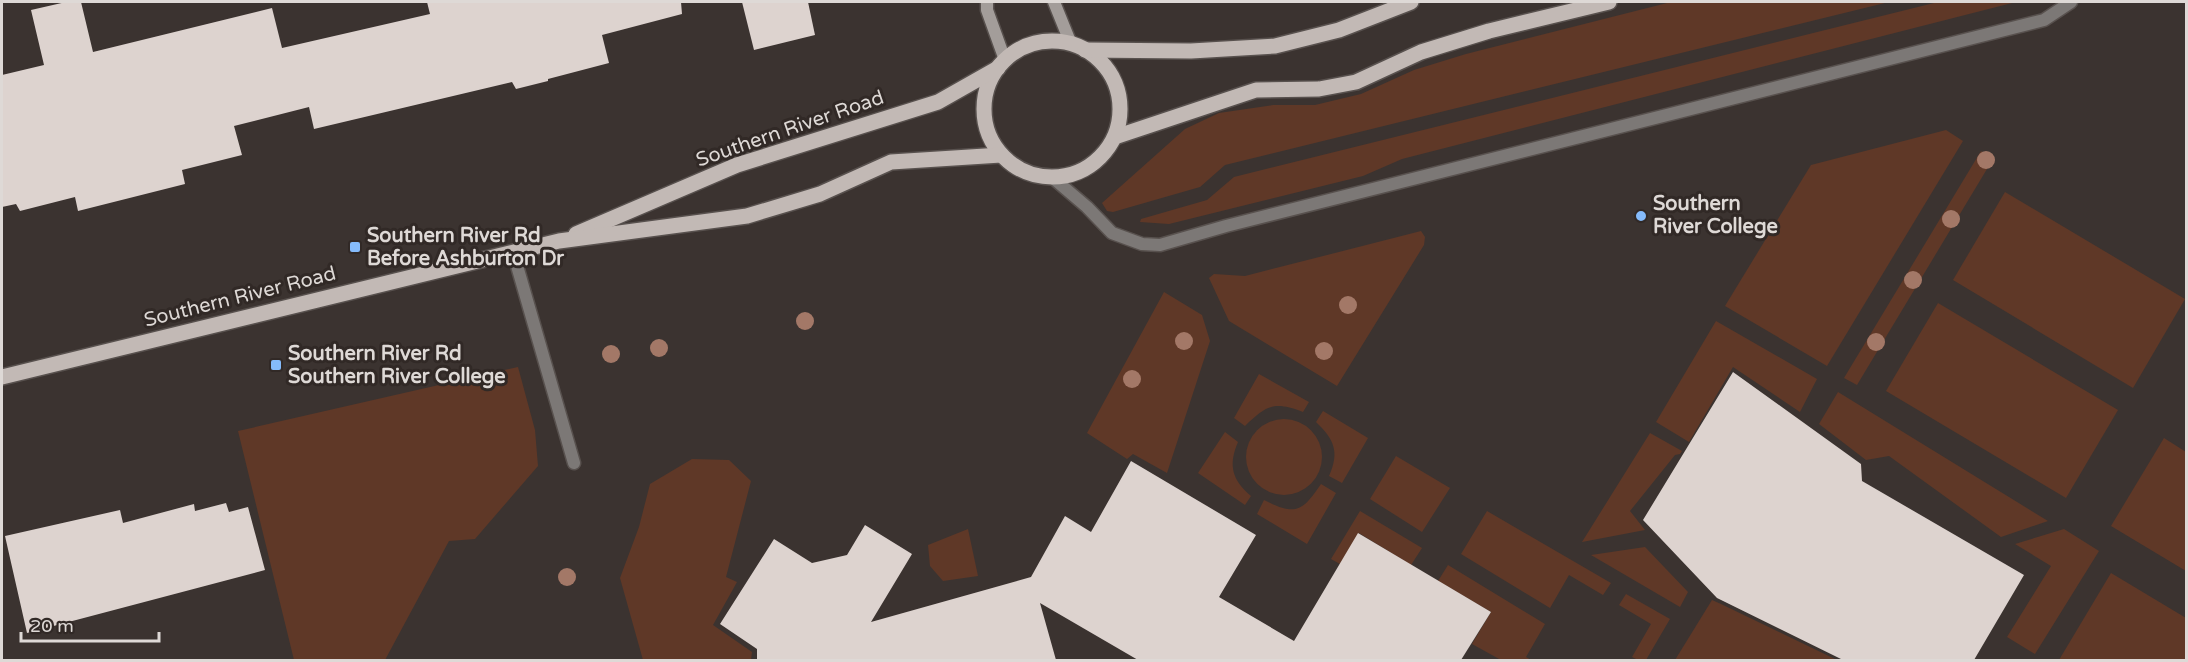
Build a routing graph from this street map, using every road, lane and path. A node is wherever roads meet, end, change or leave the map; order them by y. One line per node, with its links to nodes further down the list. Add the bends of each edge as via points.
1 (987, 2): 7 (main road)
2 (1054, 2): 6 (main road)
3 (1412, 2): 6 (main road, via 1339,30 1275,46 1191,51)
4 (1609, 2): 8 (main road, via 1421,52 1356,82 1319,89 1256,90)
5 (2071, 2): 10 (lane, via 2044,20 1160,245 1142,244 1112,233)
6 (1078, 47): 7 (main road, via 1054,41 1036,43 1020,49); 8 (main road, via 1101,63 1113,79 1120,118)
7 (1001, 64): 9 (main road, via 988,84 984,103 991,140); 11 (main road, Southern River Road, via 938,102 737,165)
8 (1115, 137): 10 (main road, via 1090,167)
9 (1001, 155): 10 (main road, via 1034,175); 11 (main road, Southern River Road, via 891,162 820,194 747,216)
10 (1053, 178)
11 (559, 241): 12 (main road, Southern River Road)
12 (513, 252): 13 (main road, Southern River Road); 14 (lane)
13 (2, 378)
14 (574, 463)

